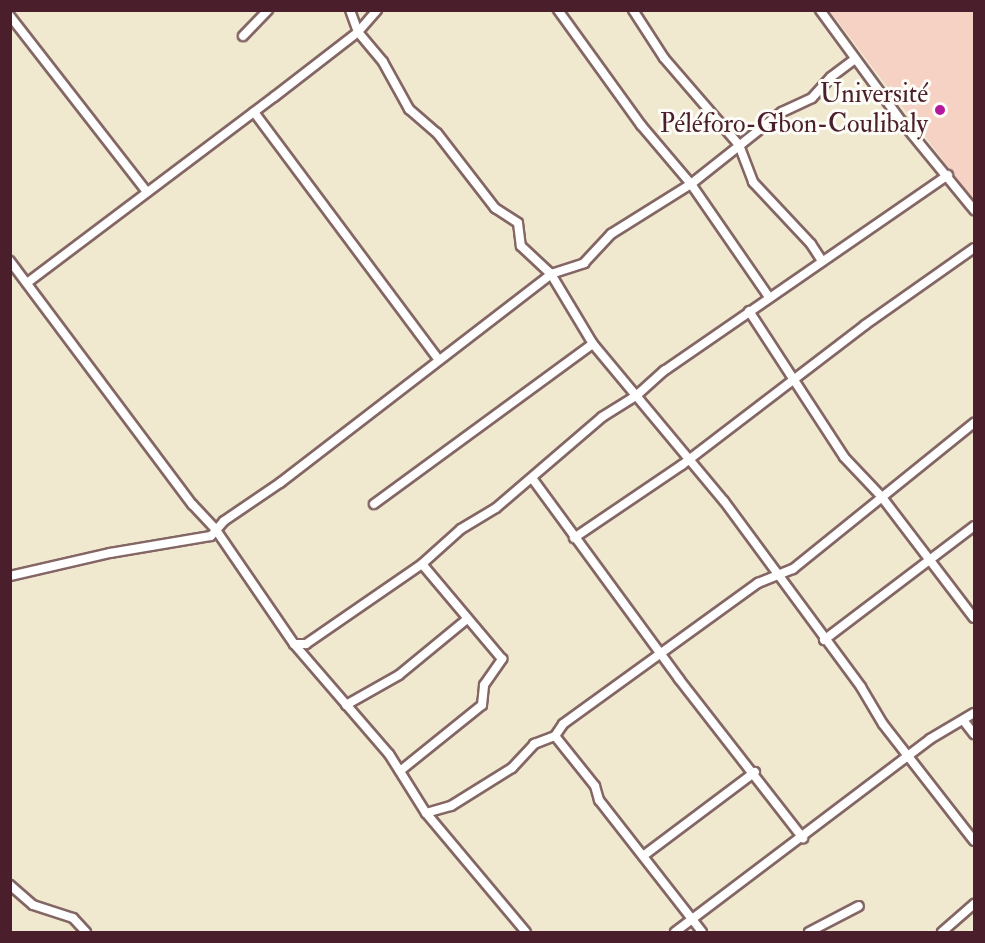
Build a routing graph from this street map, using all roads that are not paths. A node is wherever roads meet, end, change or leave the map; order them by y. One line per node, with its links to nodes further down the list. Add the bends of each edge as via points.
1 (268, 10): 9 (street)
2 (350, 10): 8 (street)
3 (377, 10): 8 (street)
4 (558, 10): 14 (street, via 640,125)
5 (633, 10): 12 (street, via 664,58)
6 (820, 10): 10 (street)
7 (10, 16): 15 (street)
8 (358, 32): 11 (street); 20 (street, via 383,62 409,109 437,133 495,208 518,223 521,246)
9 (243, 36)
10 (855, 59): 12 (street, via 831,76 812,98 782,112); 13 (street)
11 (254, 112): 15 (street); 25 (street)
12 (739, 145): 14 (street); 19 (street, via 753,182)
13 (948, 175): 16 (street); 19 (street)
14 (691, 184): 20 (street, via 611,234 584,263); 22 (street)
15 (146, 191): 21 (street)
16 (975, 210)
17 (975, 248): 26 (street)
18 (10, 261): 21 (street)
19 (822, 261): 22 (street)
20 (551, 274): 24 (street); 25 (street)
21 (27, 283): 34 (street, via 192,504)
22 (769, 297): 23 (street)
23 (749, 311): 26 (street); 27 (street, via 664,371)
24 (593, 344): 27 (street); 32 (street)
25 (439, 360): 34 (street)
26 (793, 379): 29 (street); 31 (street, via 844,457)
27 (636, 396): 29 (street); 30 (street, via 602,417)
28 (975, 423): 31 (street)
29 (690, 456): 35 (street); 39 (street)
30 (532, 478): 35 (street); 37 (street, via 496,508 460,529)
31 (881, 496): 36 (street); 39 (street, via 793,569)
32 (374, 504)
33 (975, 526): 36 (street)
34 (216, 530): 38 (street, via 211,536 110,553); 43 (street)
35 (574, 538): 44 (street)
36 (930, 559): 40 (street); 42 (street)
37 (422, 564): 41 (street); 43 (street, via 306,644)
38 (10, 576)
39 (777, 577): 42 (street); 44 (street, via 758,583)
40 (975, 618)
41 (466, 620): 45 (street, via 399,675); 51 (street, via 502,659 484,685 482,705)
42 (824, 640): 50 (street)
43 (294, 644): 45 (street)
44 (661, 653): 49 (street, via 563,724); 52 (street)
45 (346, 705): 51 (street)
46 (975, 712): 47 (street)
47 (963, 720): 48 (street); 50 (street)
48 (975, 734)
49 (555, 736): 53 (street, via 534,744 512,768 451,806); 56 (street)
50 (910, 756): 54 (street); 55 (street)
51 (400, 771): 53 (street)
52 (755, 772): 54 (street); 56 (street)
53 (426, 813): 62 (street)
54 (803, 838): 60 (street)
55 (975, 841)
56 (643, 856): 60 (street)
57 (10, 885): 61 (street, via 33,905 77,920)
58 (975, 904): 66 (street)
59 (859, 906): 65 (street)
60 (692, 921): 63 (street); 64 (street)
61 (86, 933)
62 (526, 933)
63 (675, 933)
64 (702, 933)
65 (809, 933)
66 (942, 933)

